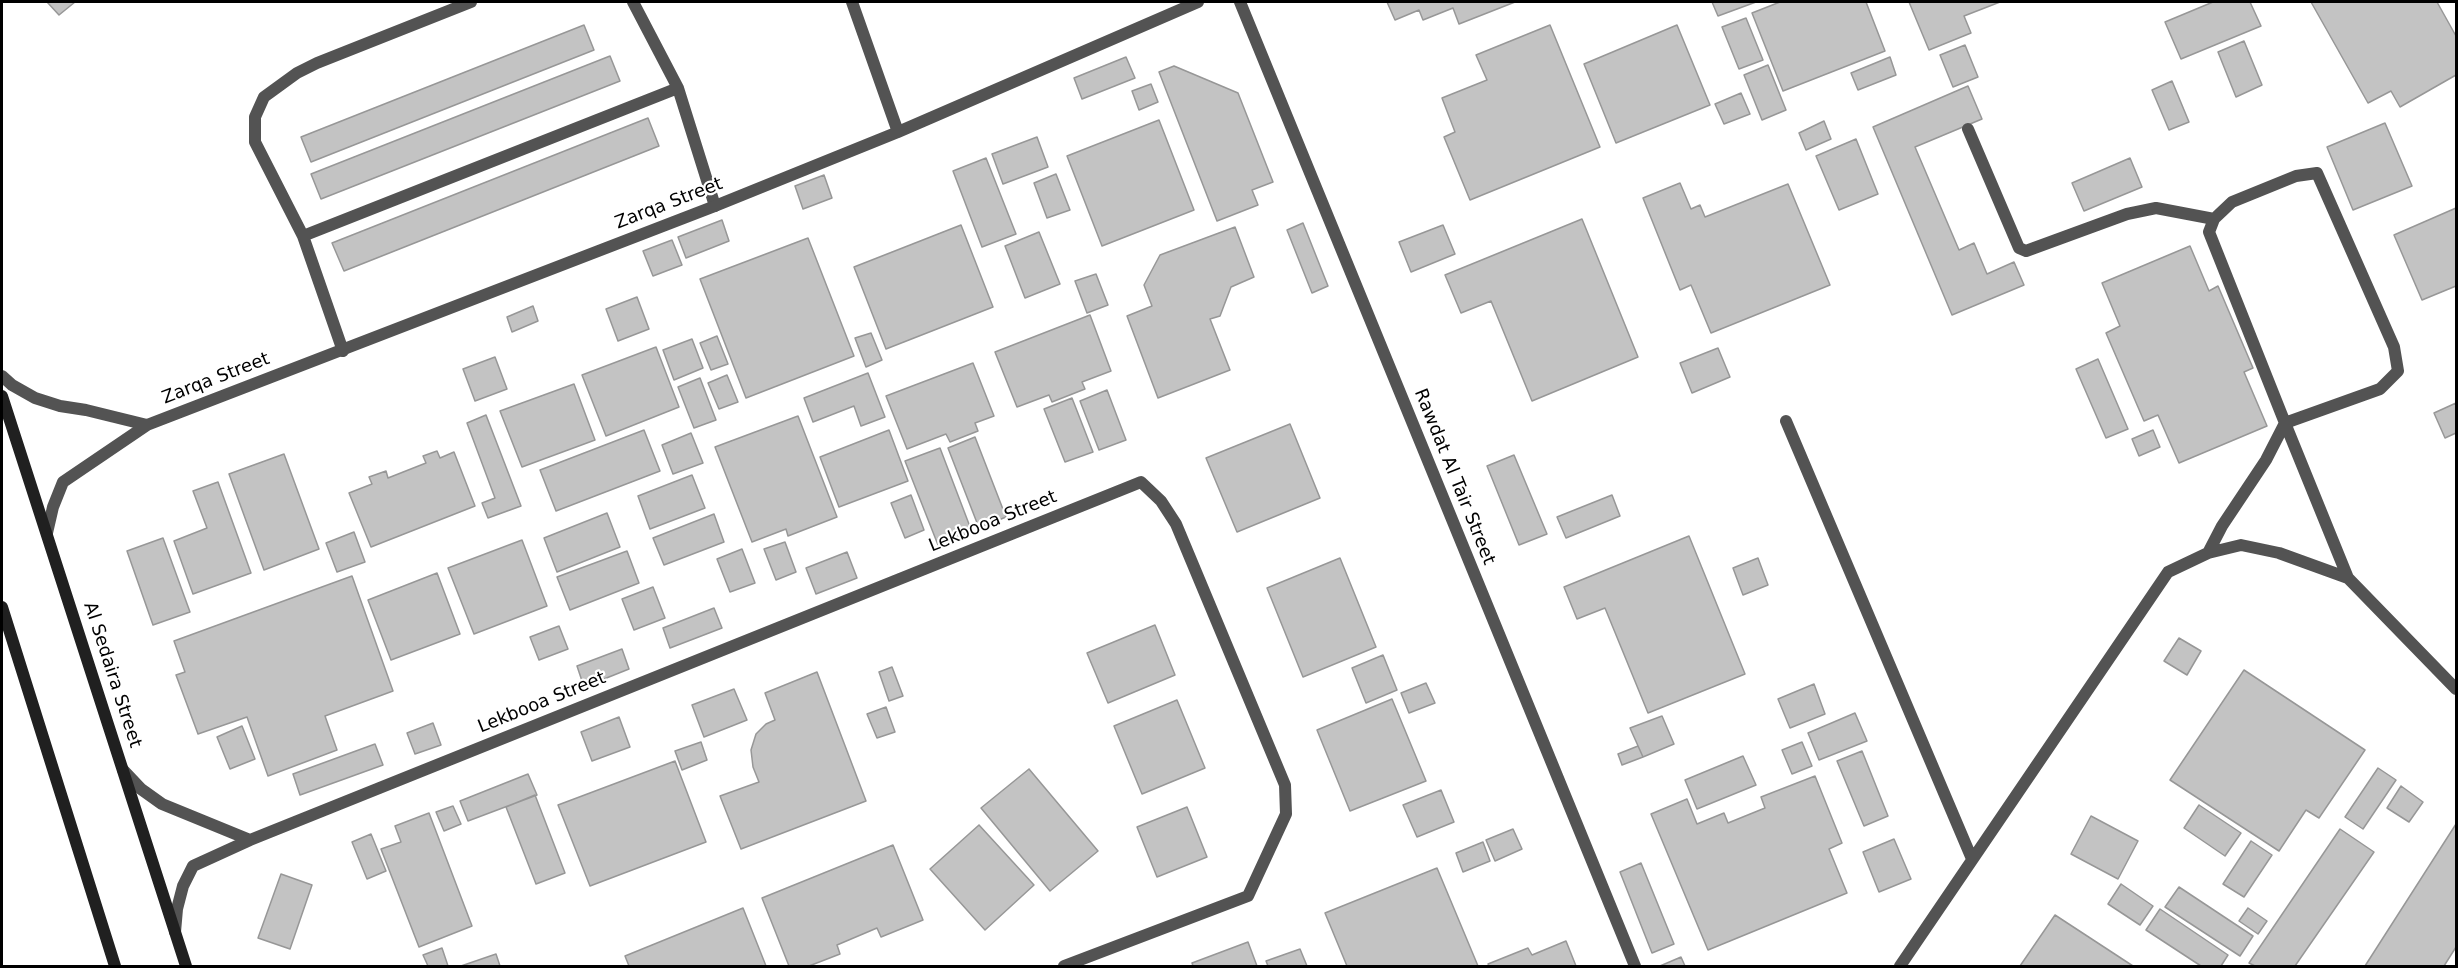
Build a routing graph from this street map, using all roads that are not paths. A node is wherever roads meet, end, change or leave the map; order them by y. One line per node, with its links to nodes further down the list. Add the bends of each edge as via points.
1 (471, 2): 11 (street, via 317,63 264,97 255,117 255,142)
2 (633, 2): 6 (street)
3 (852, 2): 8 (street)
4 (1198, 2): 8 (street, Zarqa Street)
5 (1240, 2): 30 (street, Rawdat Al Tair Street)
6 (678, 88): 9 (street); 11 (street)
7 (1968, 129): 10 (street, via 2019,248 2026,251 2127,214 2156,208)
8 (898, 132): 9 (street, Zarqa Street)
9 (715, 206): 12 (street, Zarqa Street)
10 (2214, 219): 16 (street, via 2209,232); 16 (street, via 2232,202 2296,176 2317,173 2394,347 2398,371 2380,389)
11 (303, 236): 12 (street)
12 (343, 351): 17 (street, Zarqa Street)
13 (2, 376): 17 (street, Zarqa Street, via 35,398)
14 (2, 396): 18 (main road, Al Sedaira Street)
15 (1786, 421): 25 (street)
16 (2285, 423): 19 (street); 20 (street)
17 (147, 425): 18 (street, Zarqa Street, via 63,482)
18 (47, 532): 23 (main road, Al Sedaira Street)
19 (2208, 553): 20 (street, via 2241,546 2279,553); 25 (street, via 2168,572)
20 (2348, 578): 22 (street)
21 (2, 607): 27 (main road)
22 (2457, 689)
23 (123, 770): 24 (street, via 162,804); 26 (main road, Al Sedaira Street)
24 (250, 840): 26 (street, Lekbooa Street, via 193,866 183,886); 29 (street, Lekbooa Street, via 1141,482 1161,501 1176,524 1285,785 1286,814 1248,896)
25 (1972, 859): 31 (street)
26 (175, 932): 28 (main road, Al Sedaira Street)
27 (115, 966)
28 (186, 966)
29 (1064, 966)
30 (1635, 966)
31 (1900, 966)

